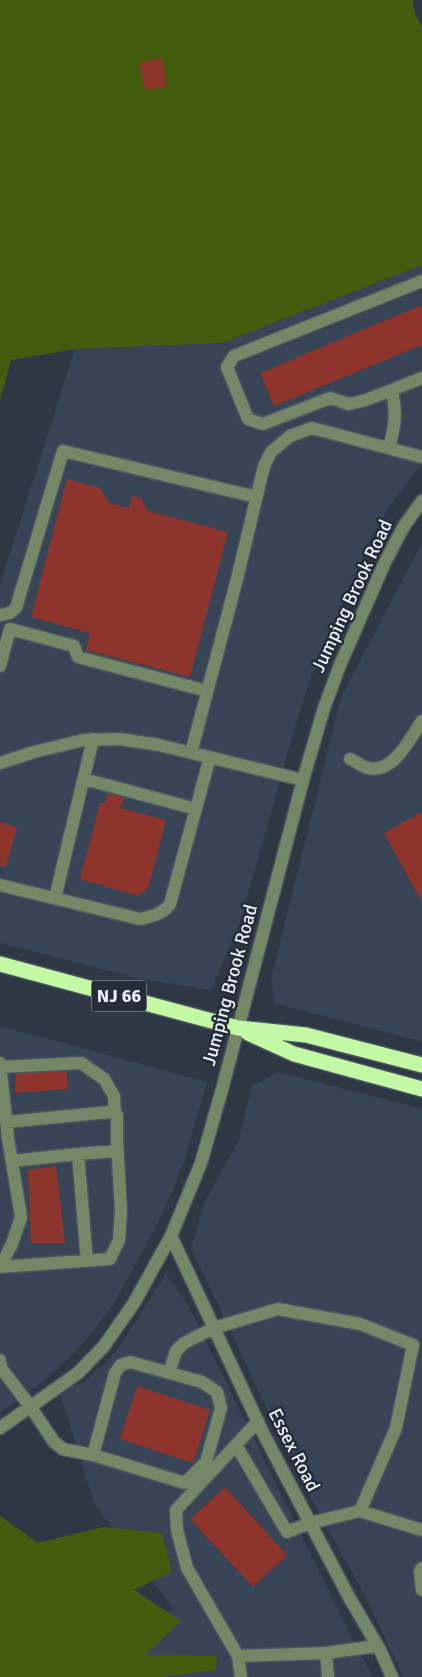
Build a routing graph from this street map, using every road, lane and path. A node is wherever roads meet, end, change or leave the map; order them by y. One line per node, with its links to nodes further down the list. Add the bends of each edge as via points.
1 (422, 281): 3 (street, via 234,356 227,367 248,419 263,424 330,398 349,404)
2 (422, 378): 3 (street)
3 (392, 391): 4 (street, via 396,408)
4 (389, 448): 5 (street); 6 (street, via 312,428 305,430 290,436 270,452)
5 (422, 457)
6 (256, 497): 8 (street, via 63,451 16,608); 11 (street)
7 (422, 501): 19 (street, Jumping Brook Road, via 390,553 340,665)
8 (5, 614): 9 (street)
9 (10, 629): 10 (street); 11 (street, via 74,646 78,657)
10 (0, 666)
11 (207, 691): 14 (street)
12 (422, 721): 16 (street, via 401,752 385,766 367,768)
13 (93, 740): 14 (street, via 120,739); 17 (street, via 63,744); 18 (street)
14 (191, 753): 15 (street)
15 (210, 757): 19 (street); 20 (street)
16 (350, 758)
17 (0, 763)
18 (84, 779): 20 (street); 22 (street)
19 (303, 780): 24 (street, Jumping Brook Road)
20 (196, 809): 22 (street, via 170,904 164,911 140,919)
21 (0, 885): 22 (street)
22 (55, 898)
23 (0, 964): 24 (highway, NJ 66)
24 (238, 1028): 26 (highway, NJ 66, via 306,1034); 28 (highway, NJ 66, via 294,1054); 35 (street, Jumping Brook Road, via 201,1163)
25 (0, 1063): 27 (street)
26 (422, 1065)
27 (0, 1067): 29 (street, via 81,1063 104,1079 114,1096); 30 (street)
28 (422, 1089)
29 (115, 1114): 30 (street); 32 (street)
30 (7, 1122): 31 (street)
31 (4, 1138): 34 (street)
32 (117, 1151): 33 (street); 36 (street, via 121,1211 118,1240 110,1259)
33 (78, 1154): 34 (street); 36 (street)
34 (12, 1161): 37 (street, via 21,1217)
35 (171, 1236): 38 (street, Essex Road); 41 (street, Jumping Brook Road, via 134,1303 104,1346 78,1373)
36 (88, 1261): 37 (street)
37 (0, 1267)
38 (214, 1328): 40 (street, via 184,1343 176,1351); 42 (street, Essex Road); 46 (street, via 278,1309 360,1324 413,1345 396,1428)
39 (0, 1360): 41 (street, via 2,1368)
40 (169, 1373): 45 (street, via 130,1362 122,1365 115,1373); 45 (street, via 202,1382 217,1392 220,1408 206,1462 185,1483)
41 (30, 1406): 43 (street, Jumping Brook Road); 45 (street, via 54,1442 63,1449)
42 (258, 1421): 44 (street); 47 (street, Essex Road)
43 (0, 1428)
44 (236, 1445): 47 (street, via 287,1532); 53 (street, via 176,1510 176,1530 187,1568)
45 (93, 1455)
46 (360, 1511): 47 (street); 48 (street)
47 (310, 1523): 51 (street, Essex Road)
48 (422, 1530)
49 (422, 1568): 50 (street)
50 (422, 1590)
51 (376, 1646): 52 (street); 56 (street, Essex Road)
52 (326, 1653): 53 (street); 55 (street)
53 (238, 1656): 54 (street)
54 (241, 1677)
55 (328, 1677)
56 (392, 1677)

